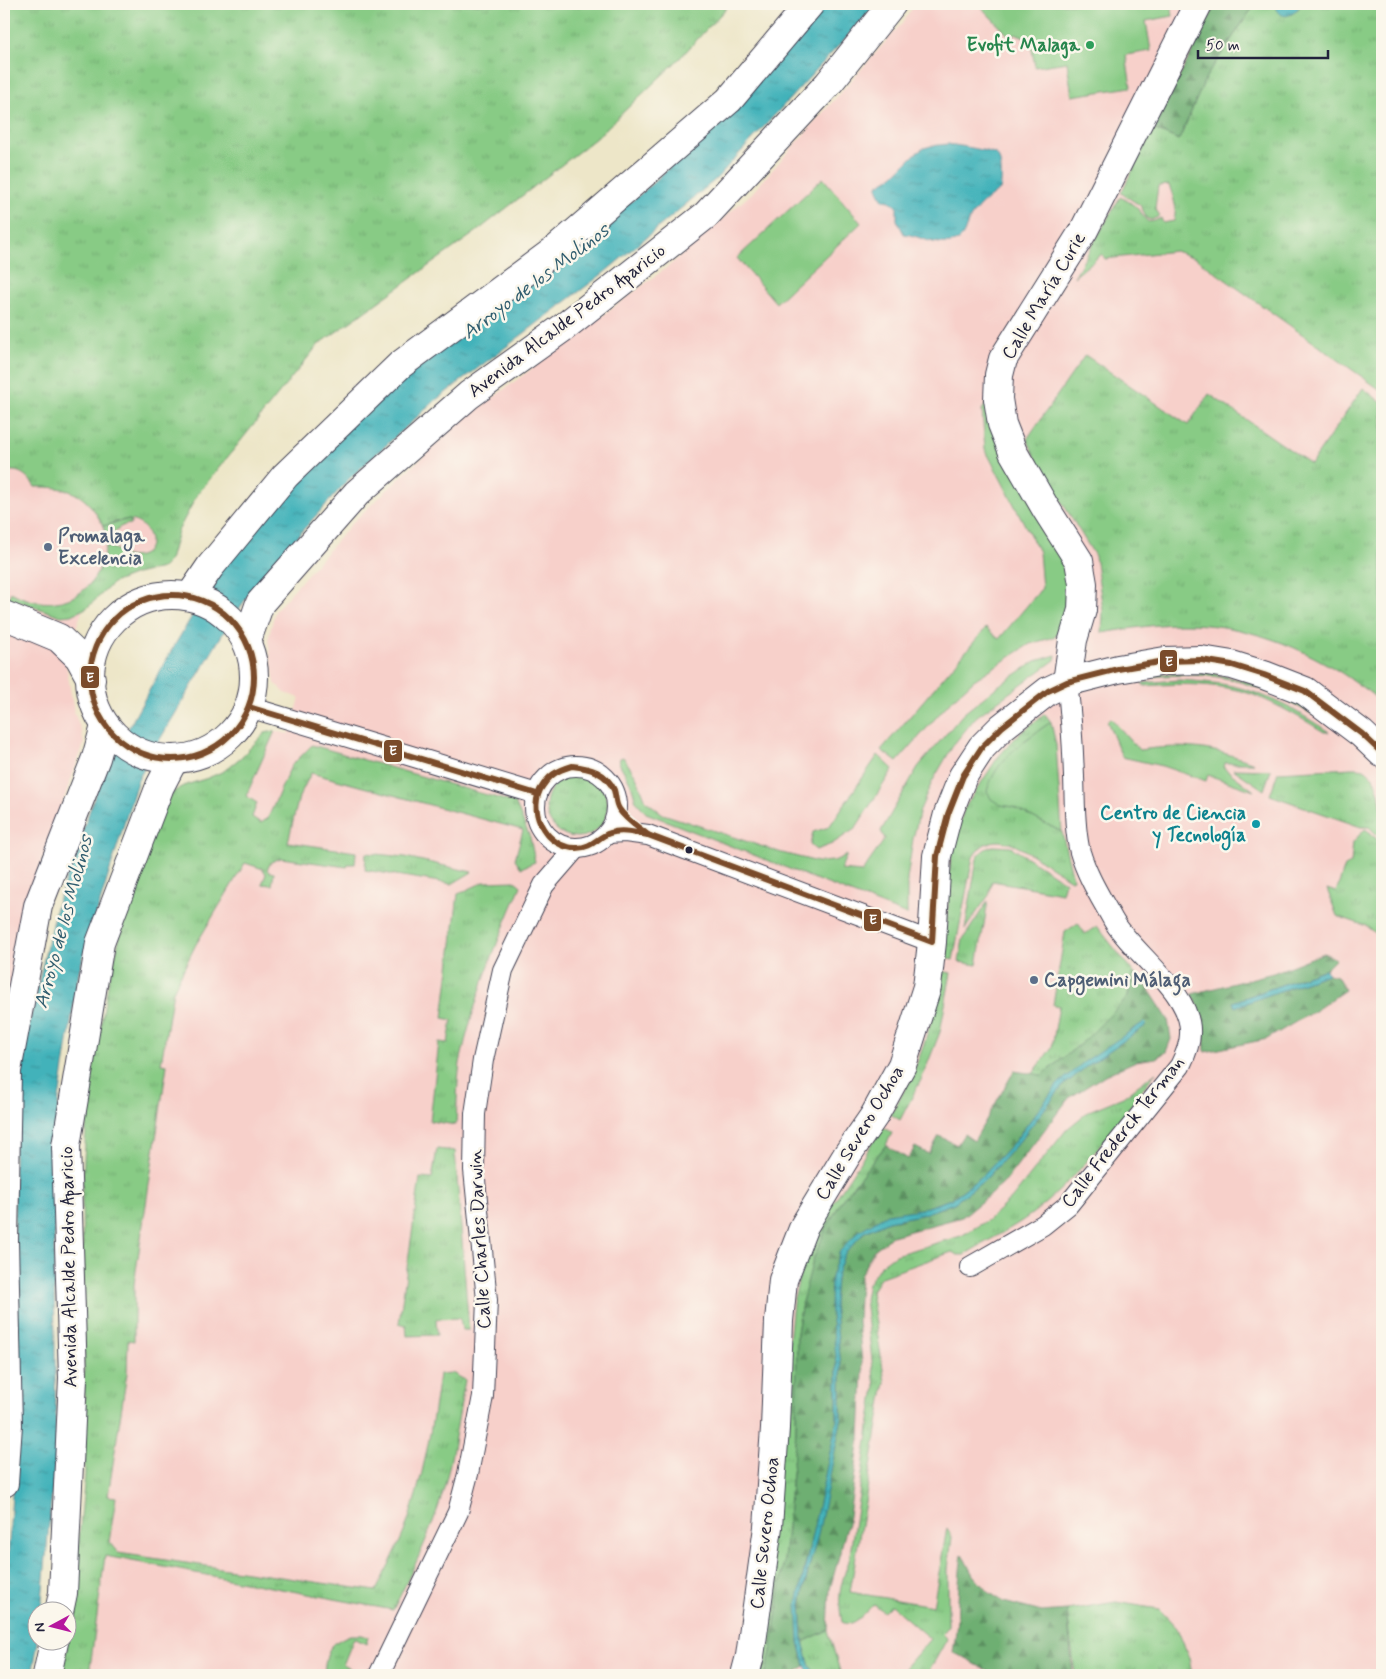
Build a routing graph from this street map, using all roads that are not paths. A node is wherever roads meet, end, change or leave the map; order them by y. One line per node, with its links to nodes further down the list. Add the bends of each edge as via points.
1 (810, 4): 4 (street, via 728,100 556,250 392,372 285,476 210,567)
2 (892, 4): 8 (street, Avenida Alcalde Pedro Aparicio, via 828,84 706,215 564,328 469,395 357,492 260,603)
3 (1198, 4): 10 (street, Calle María Curie, via 1084,230 1003,359 998,399 1002,424 1013,452 1079,561 1083,584 1082,610)
4 (191, 596): 6 (street, via 143,599); 8 (street, via 213,604)
5 (4, 615): 7 (street)
6 (108, 624): 7 (street, via 92,634); 9 (street, via 94,651)
7 (59, 638): 9 (street, via 80,657)
8 (247, 640): 11 (street, via 254,664 253,698)
9 (91, 679): 12 (street, via 95,705)
10 (1067, 682): 13 (street, Calle Severo Ochoa, via 1165,661 1201,660 1232,665 1305,692); 22 (street, Calle Severo Ochoa, via 1048,691 1002,727 982,748 963,776 948,814 937,856); 23 (street, Calle Frederck Terman, via 1080,852 1117,926 1175,992 1186,1013 1190,1033 1180,1066 1068,1205 1043,1225)
11 (249, 706): 14 (street, via 238,728 211,750 183,760); 15 (street)
12 (105, 726): 14 (street, via 128,747 150,757); 24 (street, via 96,758 38,906 7,1071 4,1241 8,1425)
13 (1382, 753)
14 (174, 759): 25 (street, Avenida Alcalde Pedro Aparicio, via 160,786 100,943 66,1146 72,1378)
15 (537, 794): 16 (street, via 545,780 558,770 574,765 590,768 604,776 614,790); 19 (street, via 535,810 540,826)
16 (617, 806): 17 (street); 18 (street)
17 (608, 833): 18 (street); 20 (street, via 599,841)
18 (648, 835): 22 (street)
19 (550, 838): 20 (street); 21 (street, Calle Charles Darwin)
20 (576, 848): 21 (street, Calle Charles Darwin)
21 (544, 885): 28 (street, Calle Charles Darwin, via 503,970 475,1114 474,1170 487,1300 483,1396 468,1474 458,1512)
22 (932, 942): 29 (street, Calle Severo Ochoa, via 926,986 902,1065 874,1116 804,1226 783,1280 768,1527)
23 (970, 1267)
24 (4, 1483)
25 (61, 1602)
26 (52, 1652): 27 (street)
27 (47, 1675)
28 (379, 1675)
29 (745, 1675)

